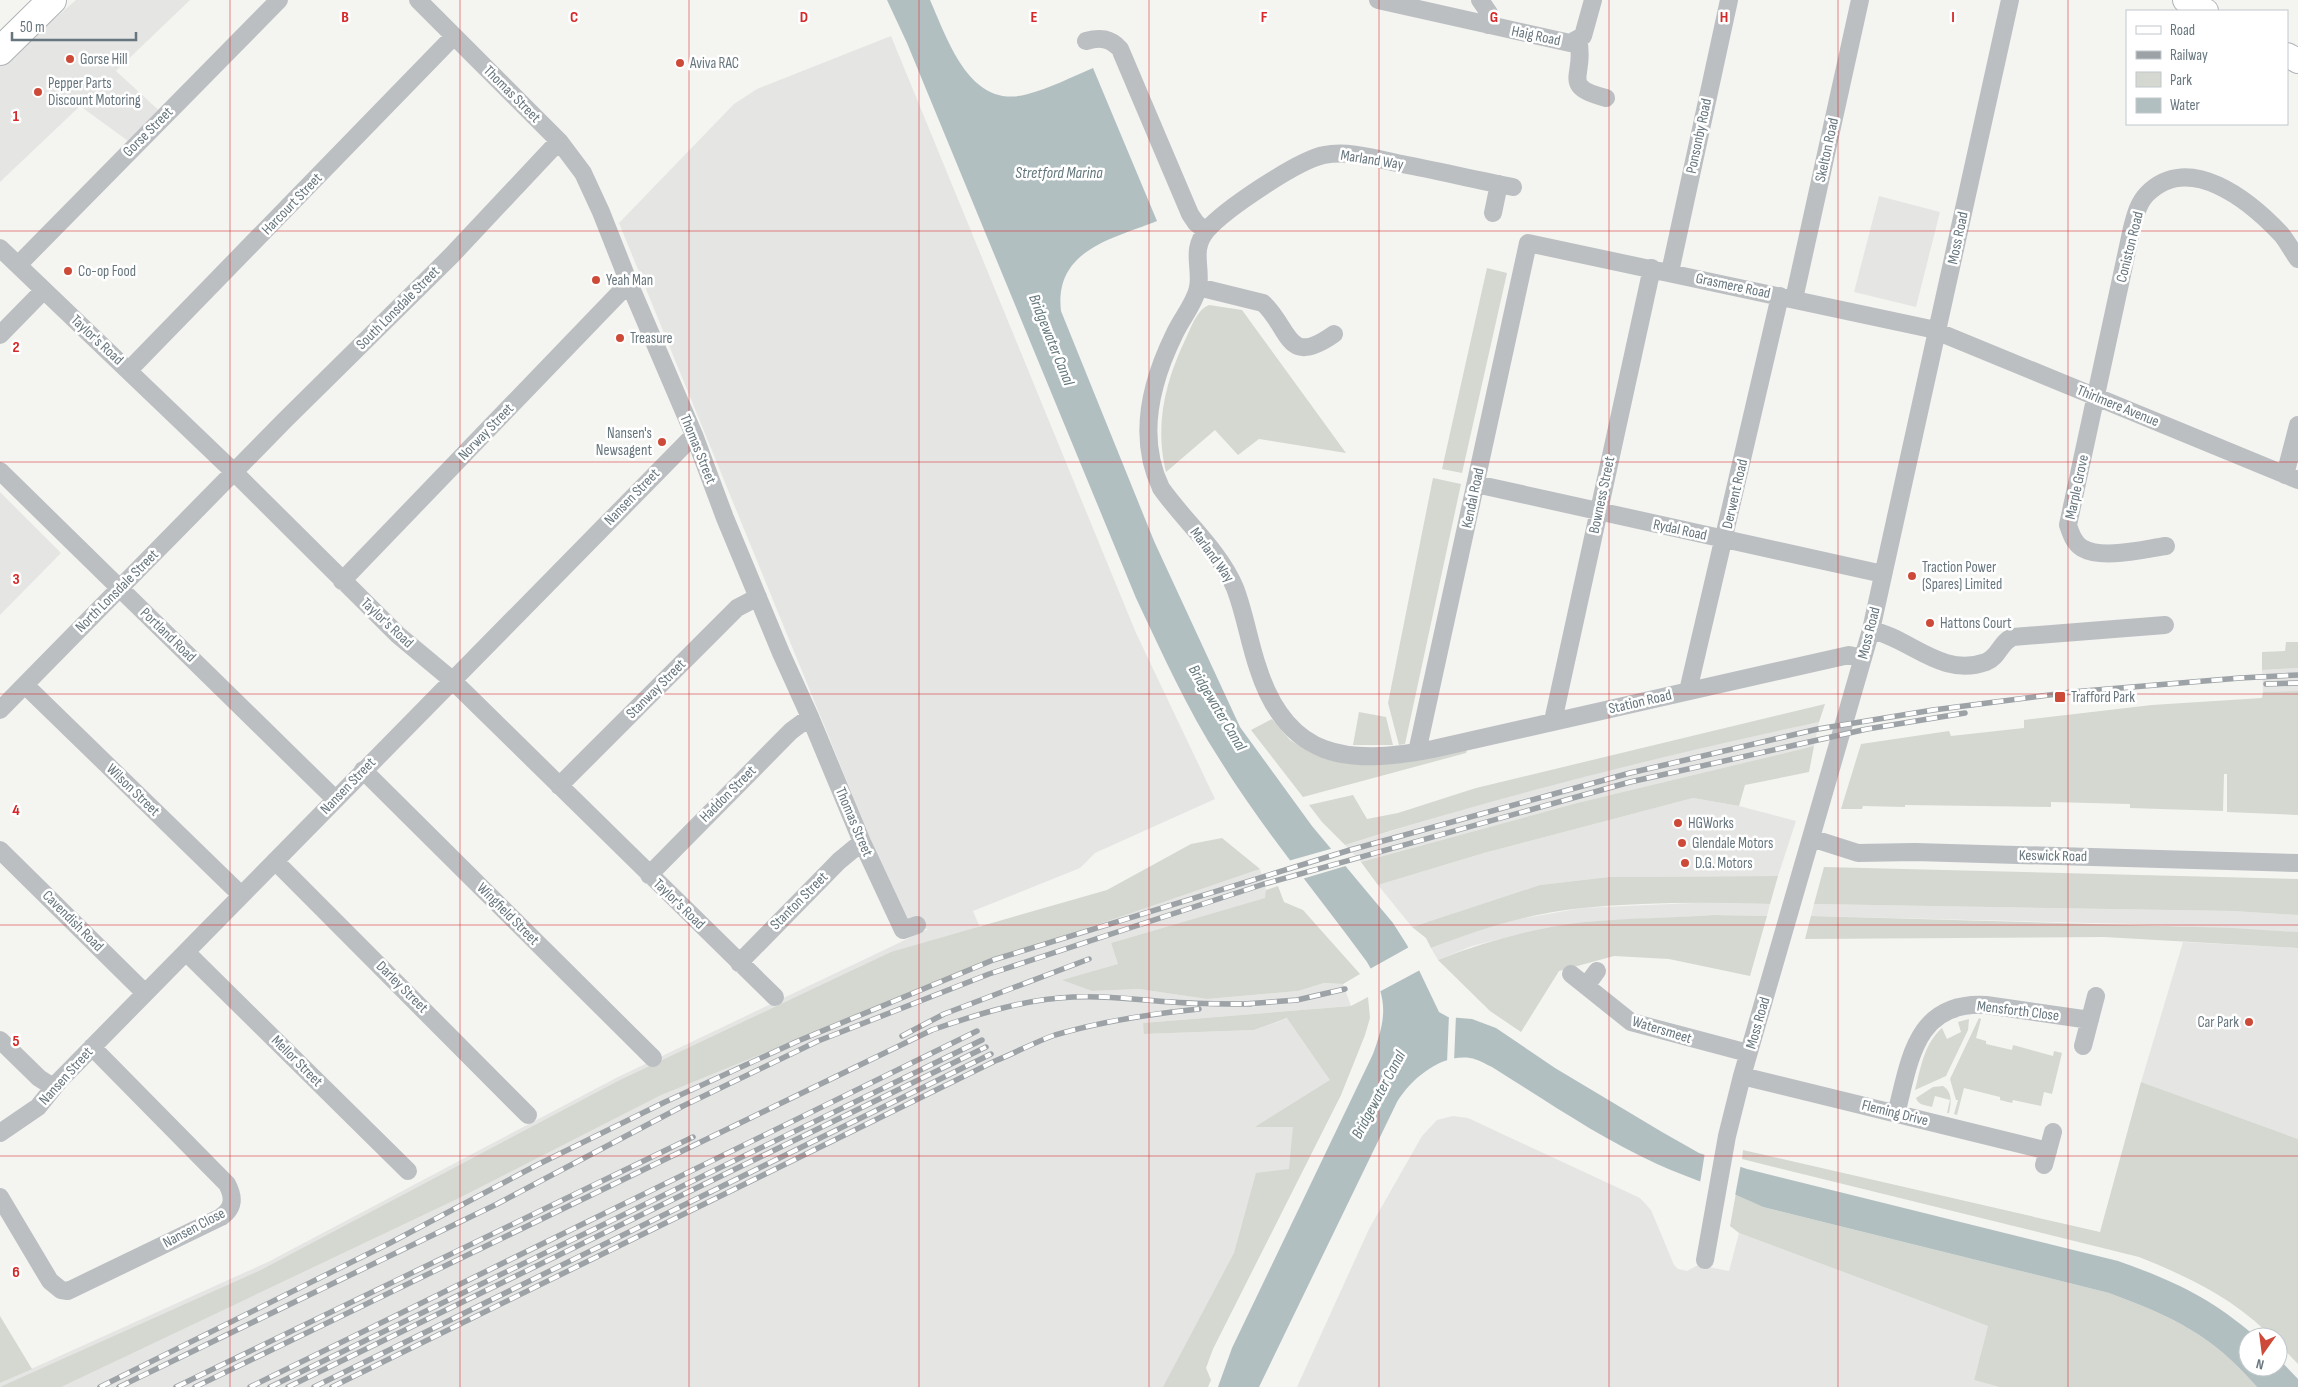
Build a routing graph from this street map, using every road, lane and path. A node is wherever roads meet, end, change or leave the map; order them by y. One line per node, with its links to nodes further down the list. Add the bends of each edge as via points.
1 (52, 0): 16 (highway)
2 (280, 0): 24 (street, Gorse Street)
3 (418, 0): 13 (street, Thomas Street)
4 (1378, 0): 12 (street, Haig Road)
5 (1480, 0): 12 (street, via 1489,14)
6 (1593, 0): 14 (street, via 1586,29)
7 (1729, 0): 26 (street, Ponsonby Road)
8 (1860, 0): 30 (street, Skelton Road)
9 (2010, 0): 31 (street, Moss Road)
10 (2185, 0): 11 (street)
11 (2204, 10)
12 (1488, 25): 14 (street, Haig Road, via 1562,42)
13 (454, 36): 18 (street, Thomas Street); 34 (street, Harcourt Street)
14 (1578, 40): 17 (street, via 1581,59 1576,82 1587,93)
15 (1086, 41): 20 (street, via 1106,39 1115,42 1120,49 1190,214)
16 (0, 50)
17 (1606, 98)
18 (559, 142): 27 (street, Thomas Street, via 583,173); 39 (street, South Lonsdale Street, via 452,255)
19 (1493, 213): 20 (street, Marland Way, via 1506,185 1353,154 1329,154 1313,158 1278,177)
20 (1206, 231): 28 (street, Marland Way, via 1198,249)
21 (1528, 243): 25 (street, Grasmere Road); 41 (street, Kendal Road)
22 (0, 248): 24 (street, Taylor's Road)
23 (2298, 259): 35 (street, Coniston Road, via 2255,209 2228,190 2207,180 2190,177 2173,178 2158,185 2146,195 2132,228)
24 (18, 265): 29 (street, Taylor's Road)
25 (1652, 268): 26 (street, Grasmere Road); 42 (street, Bowness Street)
26 (1670, 272): 30 (street, Grasmere Road)
27 (629, 284): 37 (street, Thomas Street); 46 (street, Norway Street)
28 (1198, 287): 32 (street, via 1263,303 1290,340 1301,347 1314,346); 58 (street, Marland Way, via 1164,356 1155,384 1149,431 1156,478 1228,574 1241,604 1265,688 1276,711 1291,729 1316,747 1331,752 1381,756)
29 (43, 291): 33 (street); 34 (street, Taylor's Road)
30 (1787, 298): 31 (street, Grasmere Road); 43 (street, Derwent Road)
31 (1937, 332): 35 (street, Thirlmere Avenue); 45 (street, Moss Road)
32 (1334, 334)
33 (0, 335)
34 (130, 370): 39 (street, Taylor's Road)
35 (2097, 397): 40 (street, Thirlmere Avenue); 44 (street, Marple Grove, via 2068,525 2072,536 2082,548 2098,553)
36 (2298, 425): 40 (street)
37 (694, 435): 48 (street, Thomas Street); 52 (street, Nansen Street)
38 (0, 471): 47 (street, Portland Road)
39 (234, 472): 46 (street, Taylor's Road); 47 (street, North Lonsdale Street)
40 (2292, 478)
41 (1476, 484): 42 (street, Rydal Road); 58 (street, Kendal Road)
42 (1599, 511): 43 (street, Rydal Road); 57 (street, Bowness Street)
43 (1725, 540): 45 (street, Rydal Road); 54 (street, Derwent Road)
44 (2166, 546)
45 (1883, 574): 50 (street, Moss Road)
46 (342, 581): 52 (street, Taylor's Road, via 398,635)
47 (120, 590): 53 (street, North Lonsdale Street); 61 (street, Portland Road)
48 (758, 597): 56 (street, Thomas Street); 60 (street, Stanway Street, via 737,608)
49 (2165, 625): 50 (street, via 2120,636 2013,637 2007,639 1989,661 1968,665 1931,658 1885,633)
50 (1871, 630): 51 (street, Moss Road)
51 (1863, 658): 54 (street, Station Road, via 1849,655); 62 (street, Moss Road)
52 (452, 680): 59 (street, Nansen Street); 60 (street, Taylor's Road)
53 (25, 685): 55 (street, North Lonsdale Street); 68 (street, Wilson Street)
54 (1688, 691): 57 (street, Station Road)
55 (0, 710)
56 (810, 717): 63 (street, Thomas Street); 67 (street, Haddon Street, via 791,731)
57 (1553, 721): 58 (street, Station Road)
58 (1417, 752)
59 (364, 770): 61 (street, Nansen Street); 83 (street, Wingfield Street)
60 (559, 786): 67 (street, Taylor's Road)
61 (335, 799): 65 (street, Nansen Street)
62 (1811, 838): 66 (street, Keswick Road, via 1868,854 1915,852); 82 (street, Moss Road)
63 (862, 842): 69 (street, Thomas Street, via 903,930); 71 (street, Stanton Street)
64 (0, 850): 75 (street, Cavendish Road)
65 (275, 861): 68 (street, Nansen Street); 87 (street, Darley Street)
66 (2298, 864)
67 (649, 875): 71 (street, Taylor's Road)
68 (241, 895): 70 (street, Nansen Street)
69 (917, 925)
70 (186, 952): 75 (street, Nansen Street); 90 (street, Mellor Street)
71 (739, 963): 77 (street, Taylor's Road)
72 (1597, 971): 74 (street)
73 (1571, 974): 74 (street, Watersmeet)
74 (1586, 986): 82 (street, Watersmeet, via 1631,1022)
75 (145, 993): 81 (street, Nansen Street)
76 (2096, 996): 78 (street)
77 (775, 997)
78 (2090, 1020): 80 (street); 86 (street, Mensforth Close, via 1986,1005 1948,1010 1928,1024 1914,1045)
79 (0, 1040): 85 (street, via 39,1078)
80 (2084, 1046)
81 (92, 1047): 85 (street, Nansen Street); 91 (street, Nansen Close, via 226,1184 232,1198 230,1210 68,1291 61,1290 50,1281)
82 (1748, 1053): 84 (street, Moss Road)
83 (653, 1058)
84 (1742, 1076): 86 (street, Fleming Drive); 92 (street, Moss Road, via 1727,1136)
85 (53, 1087): 89 (street, Nansen Street, via 38,1107)
86 (1896, 1114): 88 (street, Fleming Drive, via 2046,1158)
87 (528, 1115)
88 (2052, 1132)
89 (0, 1133)
90 (408, 1171)
91 (0, 1197)
92 (1705, 1260)

